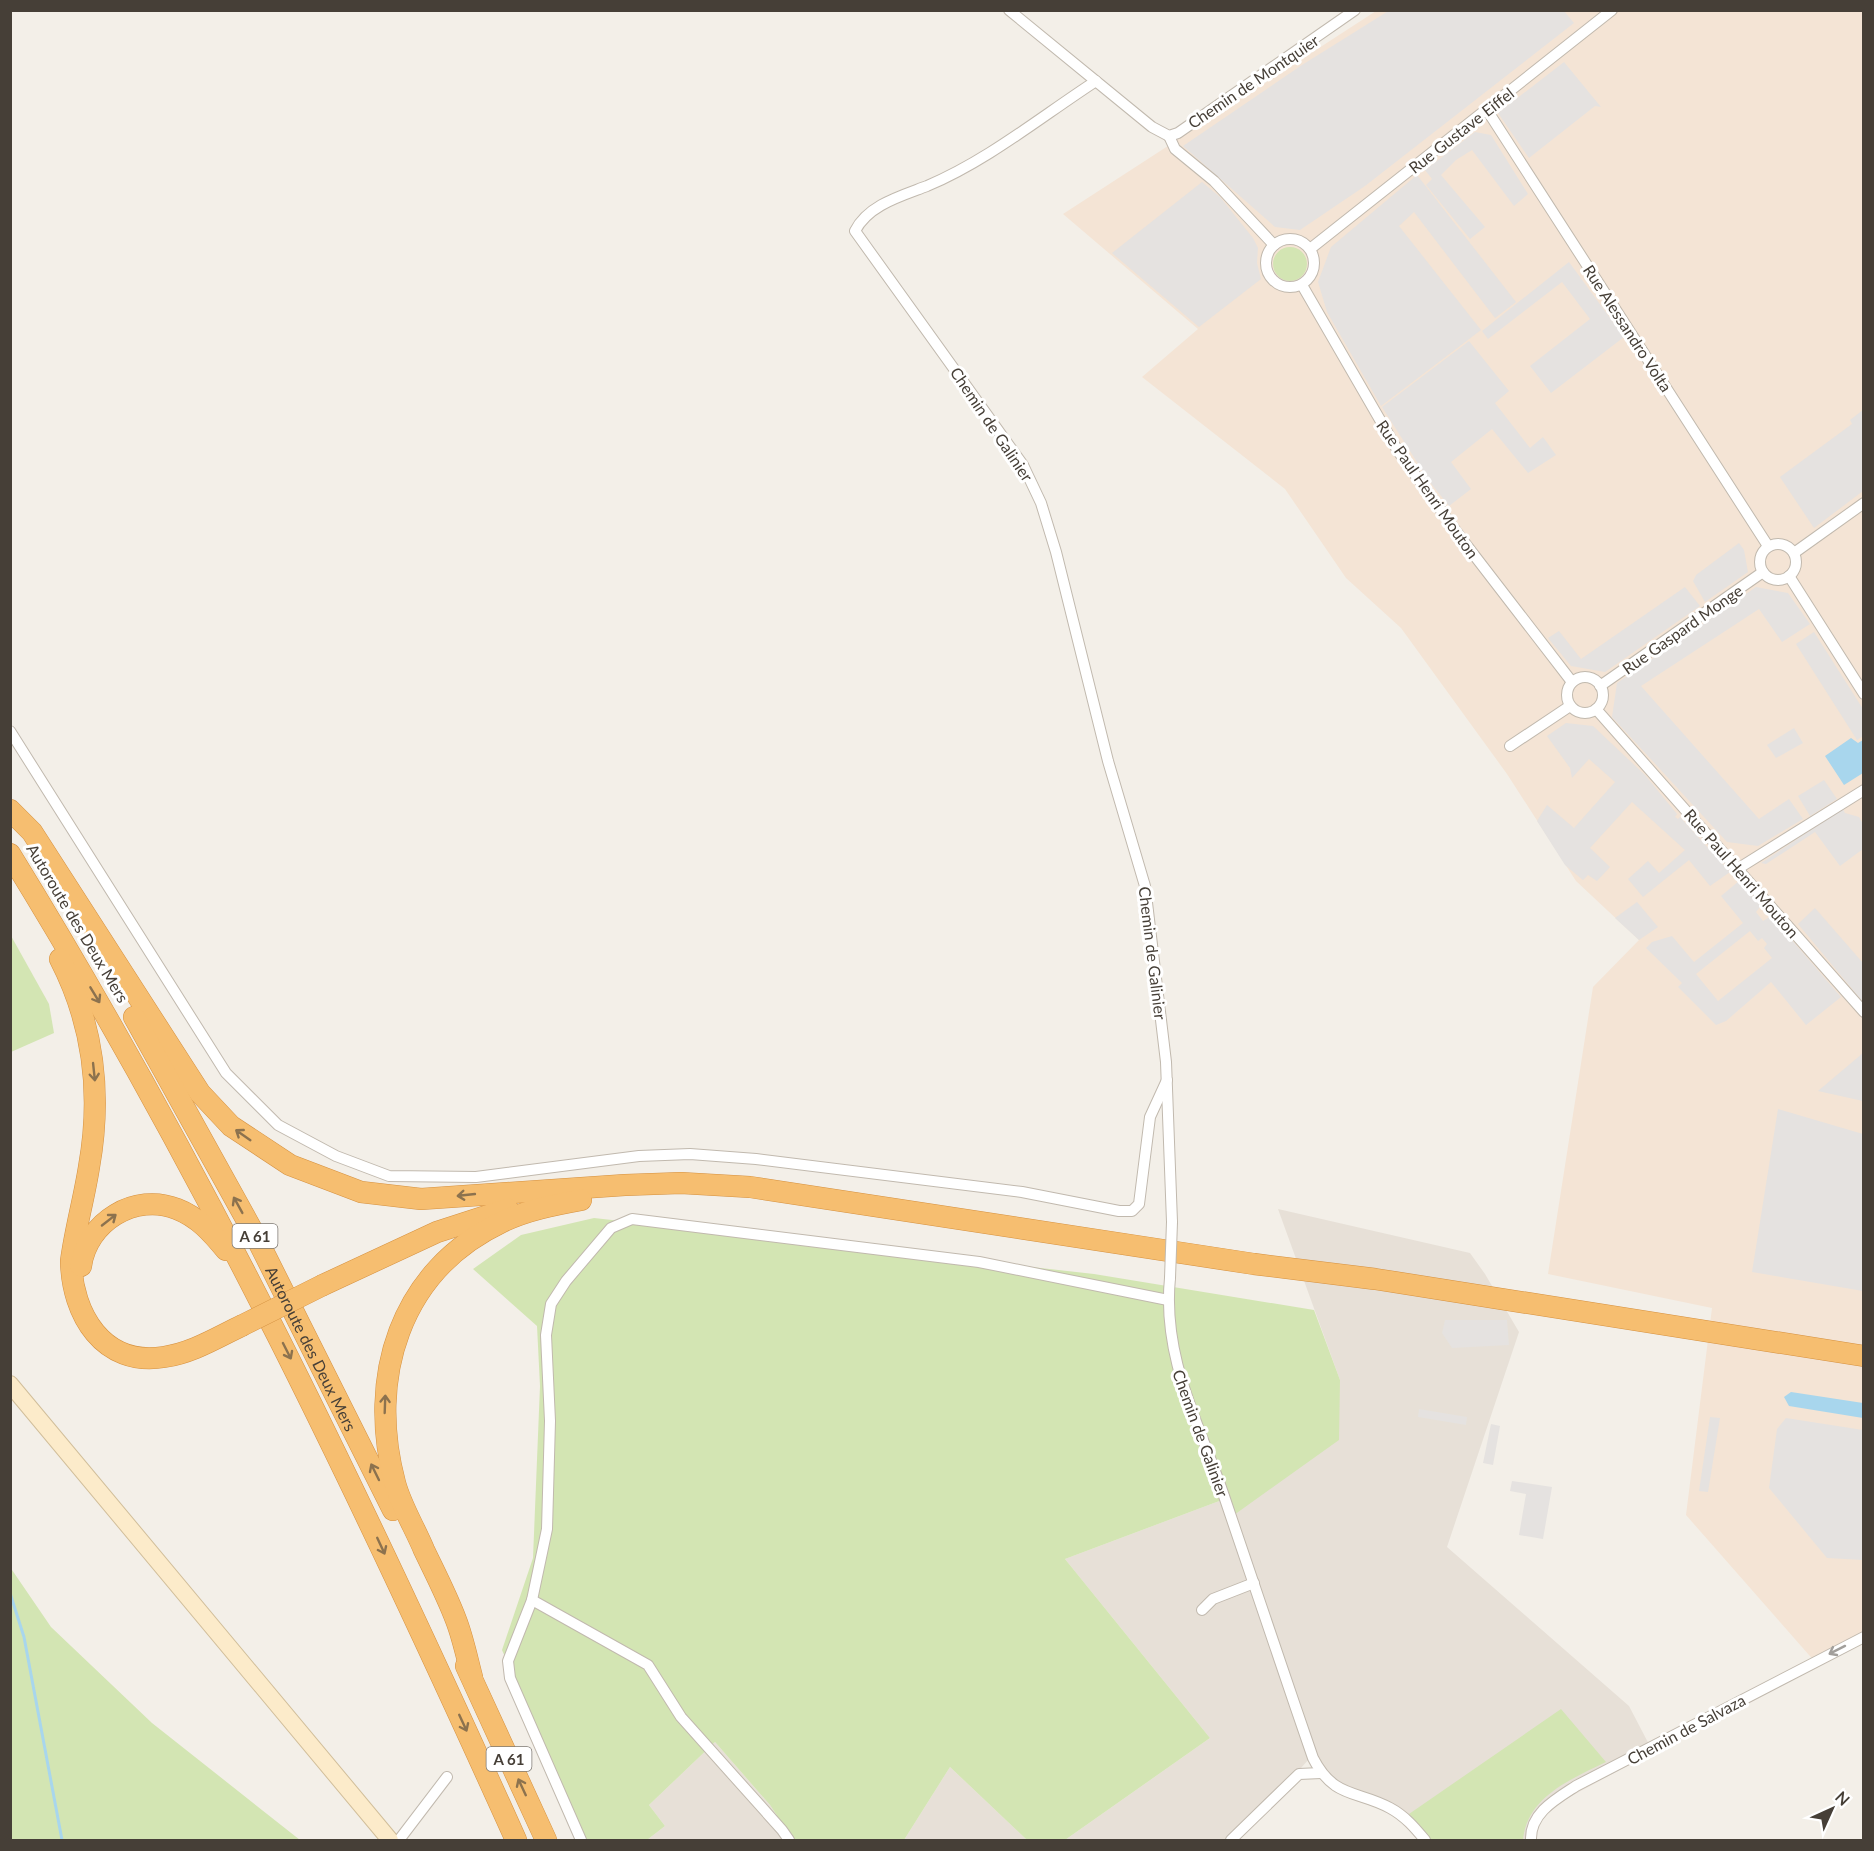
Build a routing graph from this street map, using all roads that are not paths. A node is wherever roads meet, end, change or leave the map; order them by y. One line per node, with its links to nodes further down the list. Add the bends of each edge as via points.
1 (1009, 10): 4 (street, Chemin de Montquier)
2 (1355, 10): 6 (street, Chemin de Montquier)
3 (1612, 10): 5 (street, Rue Gustave Eiffel)
4 (1096, 81): 6 (street, Chemin de Montquier, via 1152,127); 28 (street, Chemin de Galinier, via 944,179 862,217 855,231 1023,465 1041,503 1145,886)
5 (1487, 110): 8 (street, Rue Gustave Eiffel); 11 (street, Rue Alessandro Volta)
6 (1169, 136): 7 (street, via 1175,149 1214,181)
7 (1275, 245): 8 (street, via 1289,239); 9 (street, via 1266,260 1270,277 1285,287)
8 (1310, 249): 9 (street, via 1314,265)
9 (1302, 285): 15 (street, Rue Paul Henri Mouton, via 1398,451)
10 (1863, 503): 12 (street)
11 (1768, 546): 12 (street, via 1783,544); 13 (street, via 1760,558)
12 (1794, 553): 14 (street, via 1796,565)
13 (1763, 572): 14 (street, via 1775,579); 16 (street, Rue Gaspard Monge)
14 (1789, 576): 17 (street)
15 (1572, 682): 16 (street, via 1590,678); 18 (street, via 1567,698)
16 (1600, 686): 19 (street, via 1602,698)
17 (1863, 694)
18 (1570, 706): 19 (street, via 1582,713); 21 (street)
19 (1596, 710): 25 (street, Rue Paul Henri Mouton)
20 (10, 731): 28 (street, via 226,1073 278,1125 336,1156 389,1176 476,1177 639,1156 690,1154 880,1173 1132,1211 1139,1203 1150,1118)
21 (1510, 746)
22 (1863, 790): 25 (street)
23 (10, 811): 29 (highway, one-way to 23, via 506,1192 421,1199 388,1197 329,1181 271,1155 231,1126 200,1093 32,832); 40 (highway, Autoroute des Deux Mers / A 61, one-way to 23, via 389,1501 256,1237 170,1080)
24 (10, 854): 26 (highway, Autoroute des Deux Mers / A 61)
25 (1739, 868): 27 (street, Rue Paul Henri Mouton)
26 (22, 873): 30 (highway, Autoroute des Deux Mers / A 61, one-way to 30, via 149,1089); 32 (highway, one-way to 32, via 29,902 76,995 87,1026 95,1078 94,1132 71,1261 71,1280 79,1310 89,1328 117,1350 149,1358 187,1351)
27 (1863, 1012)
28 (1167, 1080): 31 (street, Chemin de Galinier, bridge, via 1172,1222)
29 (574, 1195): 32 (highway, bridge, via 478,1217 321,1280); 33 (highway, via 681,1183 750,1187); 34 (highway, via 748,1198); 40 (highway, one-way to 29, via 457,1622 396,1486 384,1415 390,1358 417,1295 460,1249 478,1235 523,1213)
30 (261, 1299): 32 (highway, one-way to 30, via 166,1344 142,1346 121,1339 101,1324 85,1298 81,1268 88,1242 105,1222 130,1207 163,1204 204,1225 241,1278); 45 (highway, Autoroute des Deux Mers / A 61, one-way to 45, via 369,1520)
31 (1168, 1300): 36 (street, Chemin de Galinier, via 1176,1368); 37 (street, via 979,1262 866,1247 632,1219 611,1228 551,1304 546,1335 550,1421 547,1529)
32 (239, 1320)
33 (1863, 1356)
34 (1863, 1368)
35 (10, 1384): 43 (main road)
36 (1254, 1583): 38 (street, via 1213,1599); 41 (street, Chemin de Galinier)
37 (532, 1600): 47 (street, via 508,1661 510,1678); 48 (street, via 648,1665 681,1717)
38 (1202, 1610)
39 (1863, 1637): 51 (street, Chemin de Salvaza, one-way to 51, via 1576,1786 1546,1805 1530,1831)
40 (472, 1677): 46 (highway, Autoroute des Deux Mers / A 61, one-way to 40)
41 (1321, 1773): 49 (street, via 1299,1774); 50 (street, Chemin de Galinier, via 1345,1793 1389,1807 1410,1822)
42 (447, 1777): 44 (street)
43 (390, 1840)
44 (399, 1840)
45 (516, 1840)
46 (546, 1840)
47 (581, 1840)
48 (789, 1840)
49 (1231, 1840)
50 (1425, 1840)
51 (1531, 1840)

